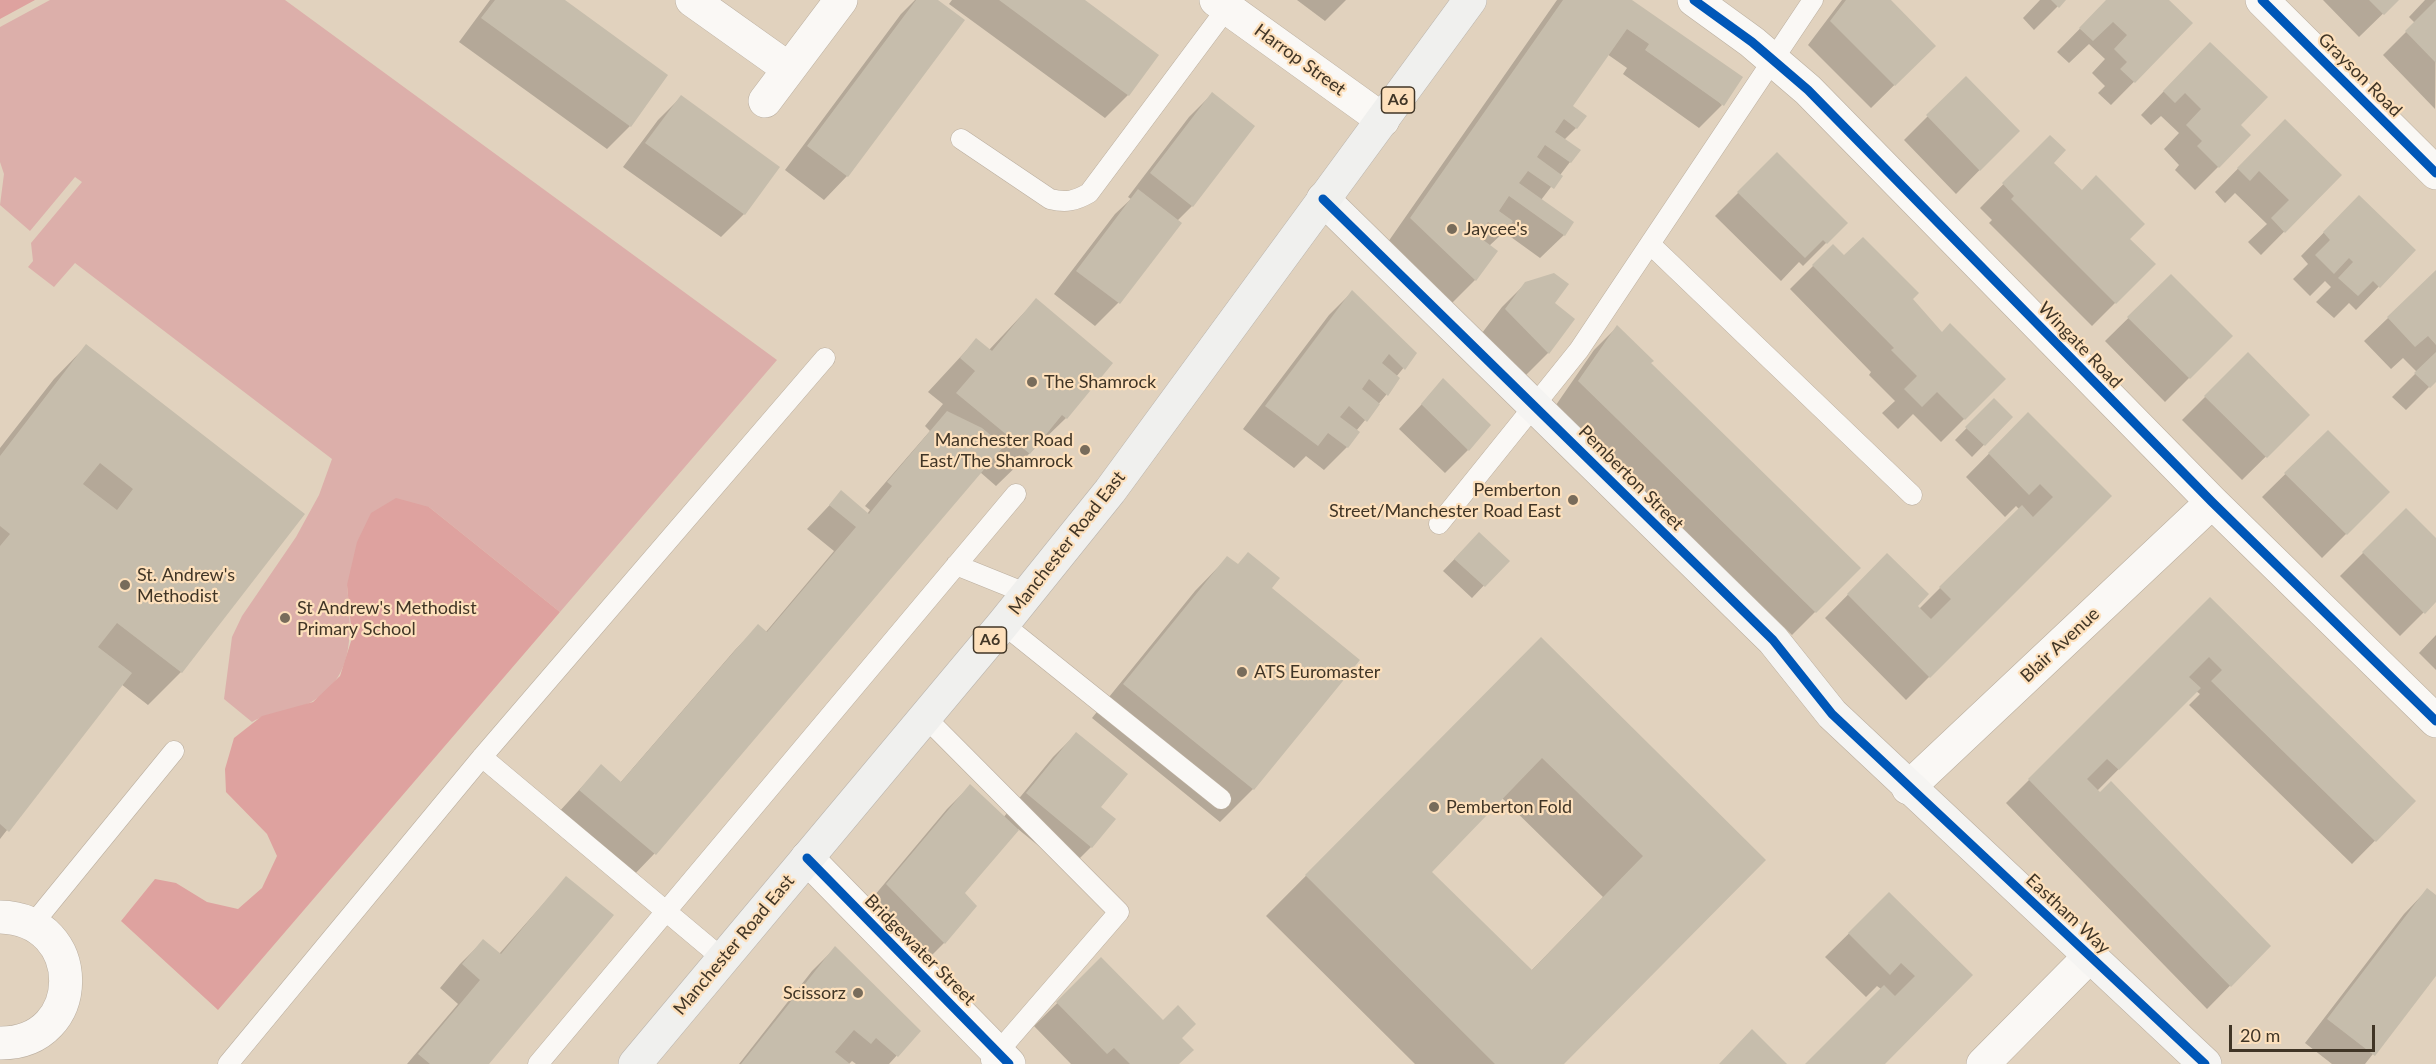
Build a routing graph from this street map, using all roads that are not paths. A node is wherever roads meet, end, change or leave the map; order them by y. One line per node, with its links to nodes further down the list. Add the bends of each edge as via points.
1 (692, 0): 9 (street)
2 (842, 0): 9 (street)
3 (1470, 0): 11 (main road, Manchester Road East / A6)
4 (1694, 0): 8 (street, Wingate Road)
5 (1813, 0): 8 (lane)
6 (2262, 0): 13 (street, Grayson Road)
7 (1226, 3): 11 (street, Harrop Street); 12 (lane, via 1089,194 1063,202 1050,199)
8 (1773, 59): 15 (lane); 20 (street, Wingate Road, via 1808,90)
9 (789, 69): 10 (street)
10 (765, 101)
11 (1383, 120): 14 (main road, Manchester Road East / A6)
12 (961, 139)
13 (2436, 173)
14 (1323, 199): 17 (street, Pemberton Street); 23 (main road, Manchester Road East / A6, via 1110,491)
15 (1650, 244): 17 (lane, via 1579,350); 19 (lane)
16 (825, 358): 28 (lane)
17 (1535, 406): 21 (lane); 29 (street, Pemberton Street, via 1773,640 1832,714)
18 (1016, 494): 22 (lane)
19 (1912, 495)
20 (2212, 502): 26 (street, Wingate Road); 29 (street, Blair Avenue)
21 (1439, 524)
22 (956, 565): 23 (lane); 32 (lane)
23 (1029, 594): 24 (main road, Manchester Road East / A6)
24 (1004, 624): 25 (main road, Manchester Road East / A6); 30 (lane)
25 (925, 717): 31 (main road, Manchester Road East / A6); 38 (lane, via 1119,912)
26 (2436, 721)
27 (174, 751): 34 (lane)
28 (482, 757): 32 (lane); 39 (lane)
29 (1908, 788): 35 (street, Eastham Way)
30 (1221, 799)
31 (807, 858): 36 (main road, Manchester Road East / A6); 38 (street, Bridgewater Street)
32 (665, 910): 36 (lane); 40 (lane)
33 (0, 917): 34 (street)
34 (32, 925): 37 (street, via 56,945 64,964 66,985 62,1005 50,1023 34,1036)
35 (2089, 957): 42 (street); 43 (street, Eastham Way)
36 (723, 959): 41 (main road, Manchester Road East / A6)
37 (0, 1043)
38 (998, 1060)
39 (228, 1064)
40 (538, 1064)
41 (635, 1064)
42 (1983, 1064)
43 (2205, 1064)

